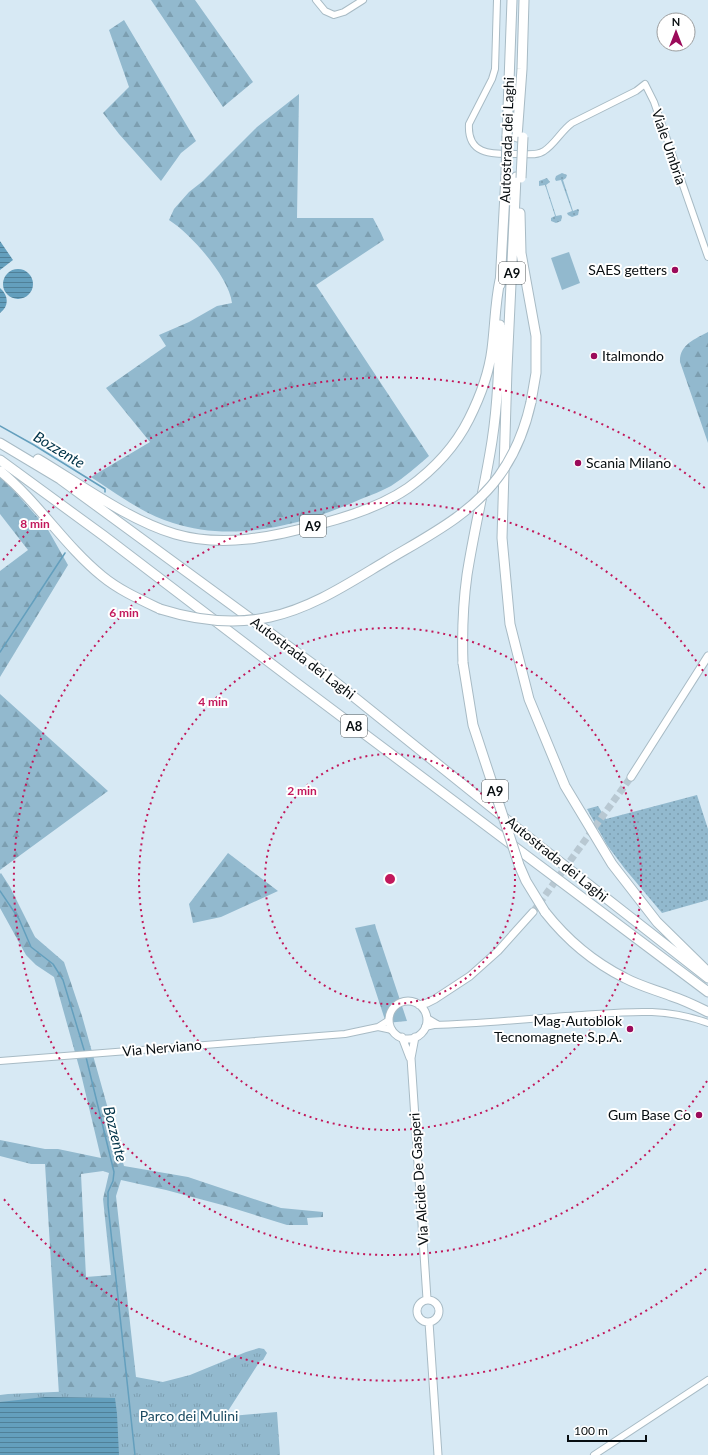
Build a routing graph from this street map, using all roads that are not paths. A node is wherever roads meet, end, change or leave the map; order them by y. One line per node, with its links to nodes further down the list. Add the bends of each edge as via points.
1 (316, 0): 2 (street, via 325,11 334,15 339,15)
2 (363, 0)
3 (498, 0): 7 (street, Viale Umbria, via 494,75 469,124 470,139 474,145 493,154 539,154 551,146 572,123 645,84 654,102)
4 (512, 0): 8 (highway, Autostrada dei Laghi / A9, bridge)
5 (524, 0): 6 (highway, Autostrada dei Laghi / A9)
6 (519, 177): 12 (highway, A9, bridge, via 521,253 536,336 536,373 531,402 516,448 499,477 466,510 438,530 330,594 284,613 250,620 212,620 183,616 160,609 124,592 102,576); 17 (highway, A9, via 507,369 502,538 510,624 528,699 565,786 612,864 657,922)
7 (708, 257)
8 (500, 280): 9 (highway, A9, via 496,297 492,351 486,378 469,420 452,446 429,471 408,488 388,500 335,520 257,539 208,539 176,534 147,524); 22 (highway, A9, bridge, via 497,408 467,575 462,627 463,663 473,724 519,865 554,924 582,951 608,969)
9 (0, 436)
10 (0, 443): 18 (highway, Autostrada dei Laghi / A8, via 60,479 318,668)
11 (0, 460): 19 (highway, Autostrada dei Laghi / A8)
12 (0, 471)
13 (708, 651): 14 (main road)
14 (707, 658): 15 (main road)
15 (631, 777)
16 (532, 912): 20 (main road, via 498,951 470,976)
17 (708, 973)
18 (708, 978)
19 (708, 992)
20 (435, 999): 21 (main road); 23 (main road)
21 (419, 1005): 23 (main road); 24 (main road, via 410,1001 401,1002 391,1011)
22 (708, 1012)
23 (426, 1015): 26 (street); 28 (main road)
24 (389, 1020): 27 (street); 29 (main road)
25 (708, 1023): 26 (street, via 665,1012 625,1012)
26 (440, 1025): 28 (street)
27 (378, 1027): 29 (street); 33 (street, Via Nerviano, via 354,1033)
28 (425, 1027): 31 (main road)
29 (392, 1030): 30 (main road)
30 (402, 1037): 31 (main road); 32 (main road, Via Alcide De Gasperi)
31 (415, 1037): 32 (main road, Via Alcide De Gasperi)
32 (411, 1058): 34 (main road, Via Alcide De Gasperi)
33 (0, 1061)
34 (427, 1299): 35 (main road, via 434,1301 439,1309 436,1318); 35 (main road, via 421,1301 416,1314 423,1321)
35 (429, 1322): 37 (main road)
36 (708, 1380): 38 (street)
37 (438, 1455)
38 (594, 1455)

